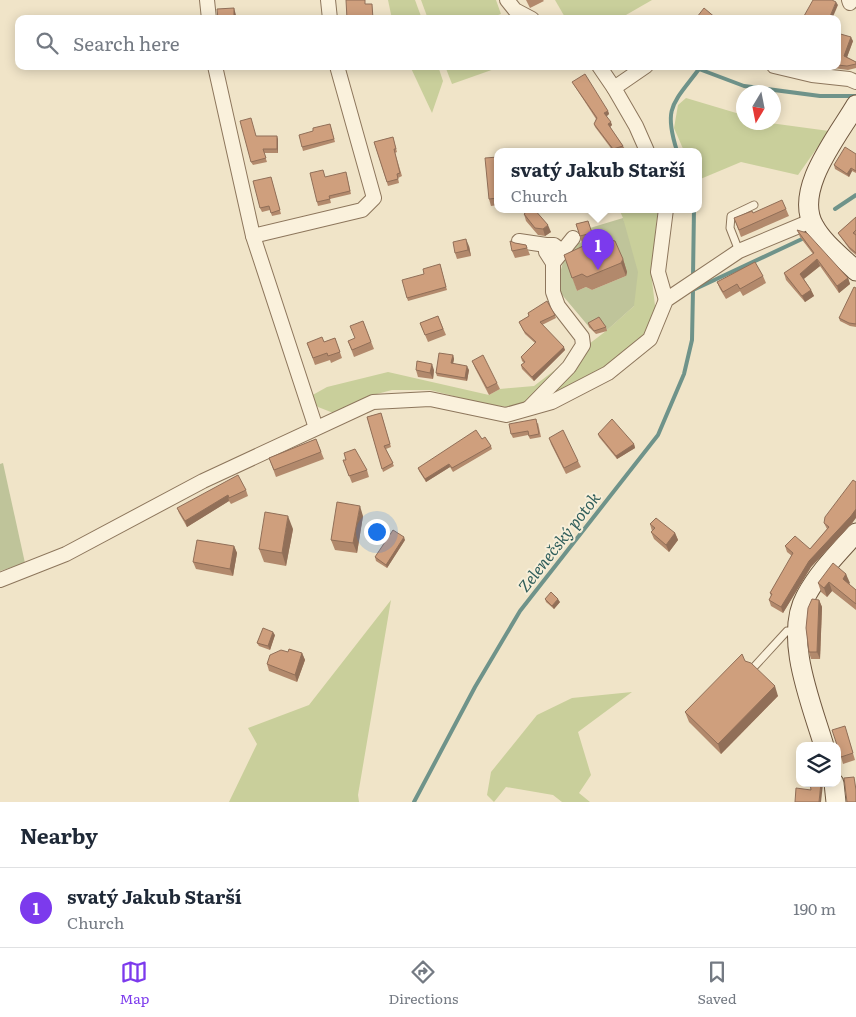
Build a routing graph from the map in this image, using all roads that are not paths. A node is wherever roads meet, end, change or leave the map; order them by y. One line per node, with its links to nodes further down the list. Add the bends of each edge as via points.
1 (207, 0): 4 (street)
2 (328, 0): 5 (street)
3 (507, 0): 6 (street)
4 (209, 15)
5 (330, 15)
6 (524, 15)
7 (216, 70): 19 (street)
8 (338, 70): 19 (street, via 374,198 362,210)
9 (602, 70): 13 (street)
10 (640, 70): 13 (street)
11 (791, 70): 12 (street)
12 (856, 82)
13 (614, 88): 15 (street)
14 (856, 105): 18 (street, via 812,182 808,202)
15 (646, 148)
16 (754, 206): 24 (lane, via 731,216 730,228)
17 (665, 213): 27 (street, via 658,272)
18 (811, 221): 24 (street); 26 (street, via 818,233)
19 (253, 236): 29 (street)
20 (573, 238): 23 (street)
21 (519, 241): 22 (street)
22 (546, 245): 23 (street); 25 (street, via 546,252)
23 (562, 250): 25 (street)
24 (738, 251): 27 (street)
25 (553, 263): 28 (street, via 553,292 558,306 582,337 583,345 569,367)
26 (856, 271)
27 (666, 300): 28 (street, via 650,340 608,373 552,402)
28 (528, 409): 29 (street, via 506,415 430,399 373,402)
29 (316, 428): 31 (street, via 203,481 66,554)
30 (852, 542): 32 (street, via 824,570 806,596 799,615)
31 (0, 580)
32 (798, 631): 33 (lane, via 787,631); 34 (street, via 802,672)
33 (753, 668)
34 (823, 742)
35 (834, 787): 36 (street)
36 (836, 802)

